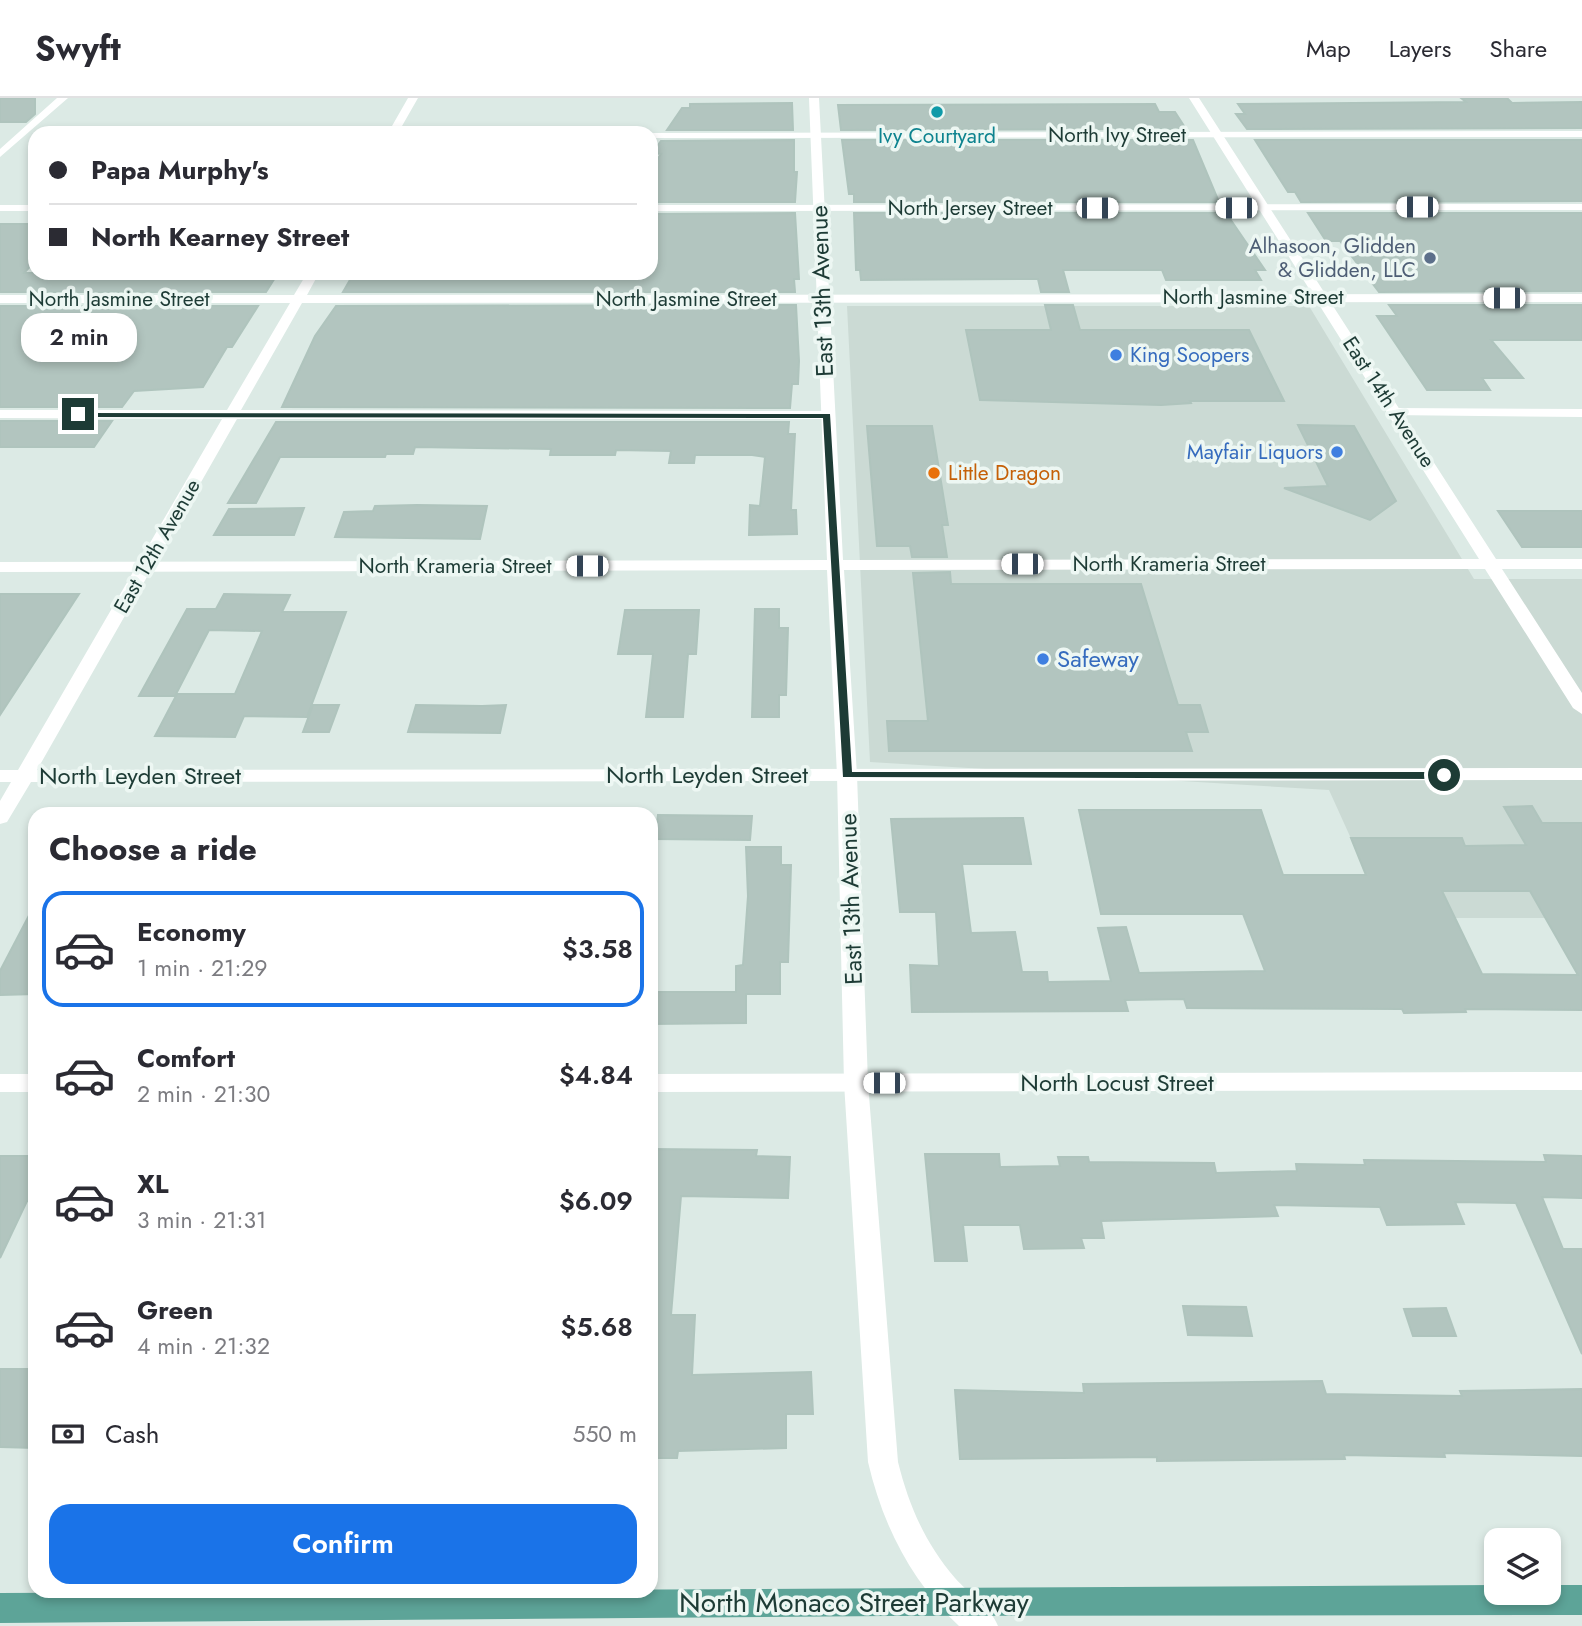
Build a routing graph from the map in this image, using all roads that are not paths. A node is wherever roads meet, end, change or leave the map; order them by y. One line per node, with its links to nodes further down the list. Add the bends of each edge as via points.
1 (63, 98): 5 (street)
2 (413, 98): 6 (street)
3 (814, 98): 14 (street, East 13th Avenue)
4 (1194, 98): 11 (street, East 14th Avenue)
5 (31, 126)
6 (397, 126)
7 (28, 129): 9 (street)
8 (0, 134): 9 (street)
9 (22, 134): 10 (street); 15 (street)
10 (28, 134)
11 (1217, 134): 12 (street, North Ivy Street); 14 (street, North Ivy Street); 21 (street, East 14th Avenue)
12 (1582, 134)
13 (658, 135): 14 (street, North Ivy Street)
14 (815, 135): 20 (street, East 13th Avenue)
15 (0, 154)
16 (1582, 207): 21 (street, North Jersey Street)
17 (0, 208): 18 (street)
18 (28, 208)
19 (658, 208): 20 (street, North Jersey Street)
20 (819, 208): 21 (street, North Jersey Street); 24 (street, East 13th Avenue)
21 (1263, 208): 23 (street, East 14th Avenue)
22 (309, 280): 27 (street, East 12th Avenue)
23 (1322, 297): 24 (street, North Jasmine Street); 25 (street, North Jasmine Street); 28 (street, East 14th Avenue)
24 (823, 298): 27 (street, North Jasmine Street); 32 (street, East 13th Avenue)
25 (1582, 298)
26 (0, 299): 27 (street, North Jasmine Street)
27 (298, 299): 31 (street, East 12th Avenue)
28 (1395, 412): 29 (street); 33 (street, East 14th Avenue)
29 (1582, 413)
30 (0, 414): 31 (street)
31 (233, 414): 32 (street); 37 (street, East 12th Avenue)
32 (827, 415): 35 (street, East 13th Avenue)
33 (1491, 564): 34 (street, North Krameria Street); 35 (street, North Krameria Street); 38 (street, East 14th Avenue)
34 (1582, 564)
35 (836, 565): 37 (street, North Krameria Street); 40 (street, East 13th Avenue)
36 (0, 567): 37 (street, North Krameria Street)
37 (145, 567): 42 (street, East 12th Avenue)
38 (1582, 708)
39 (1582, 774): 40 (street, North Leyden Street)
40 (847, 775): 42 (street, North Leyden Street); 48 (street, East 13th Avenue)
41 (0, 776): 42 (street, North Leyden Street)
42 (24, 776): 43 (street, East 12th Avenue)
43 (0, 818)
44 (1582, 1081): 48 (street, North Locust Street)
45 (0, 1083): 46 (street)
46 (28, 1083)
47 (658, 1083): 48 (street, North Locust Street)
48 (856, 1083): 50 (street, East 13th Avenue, via 883,1462 899,1521 915,1552)
49 (1582, 1600): 50 (main road, North Monaco Street Parkway)
50 (954, 1601): 51 (main road, North Monaco Street Parkway); 52 (street, East 13th Avenue)
51 (0, 1608)
52 (982, 1626)

